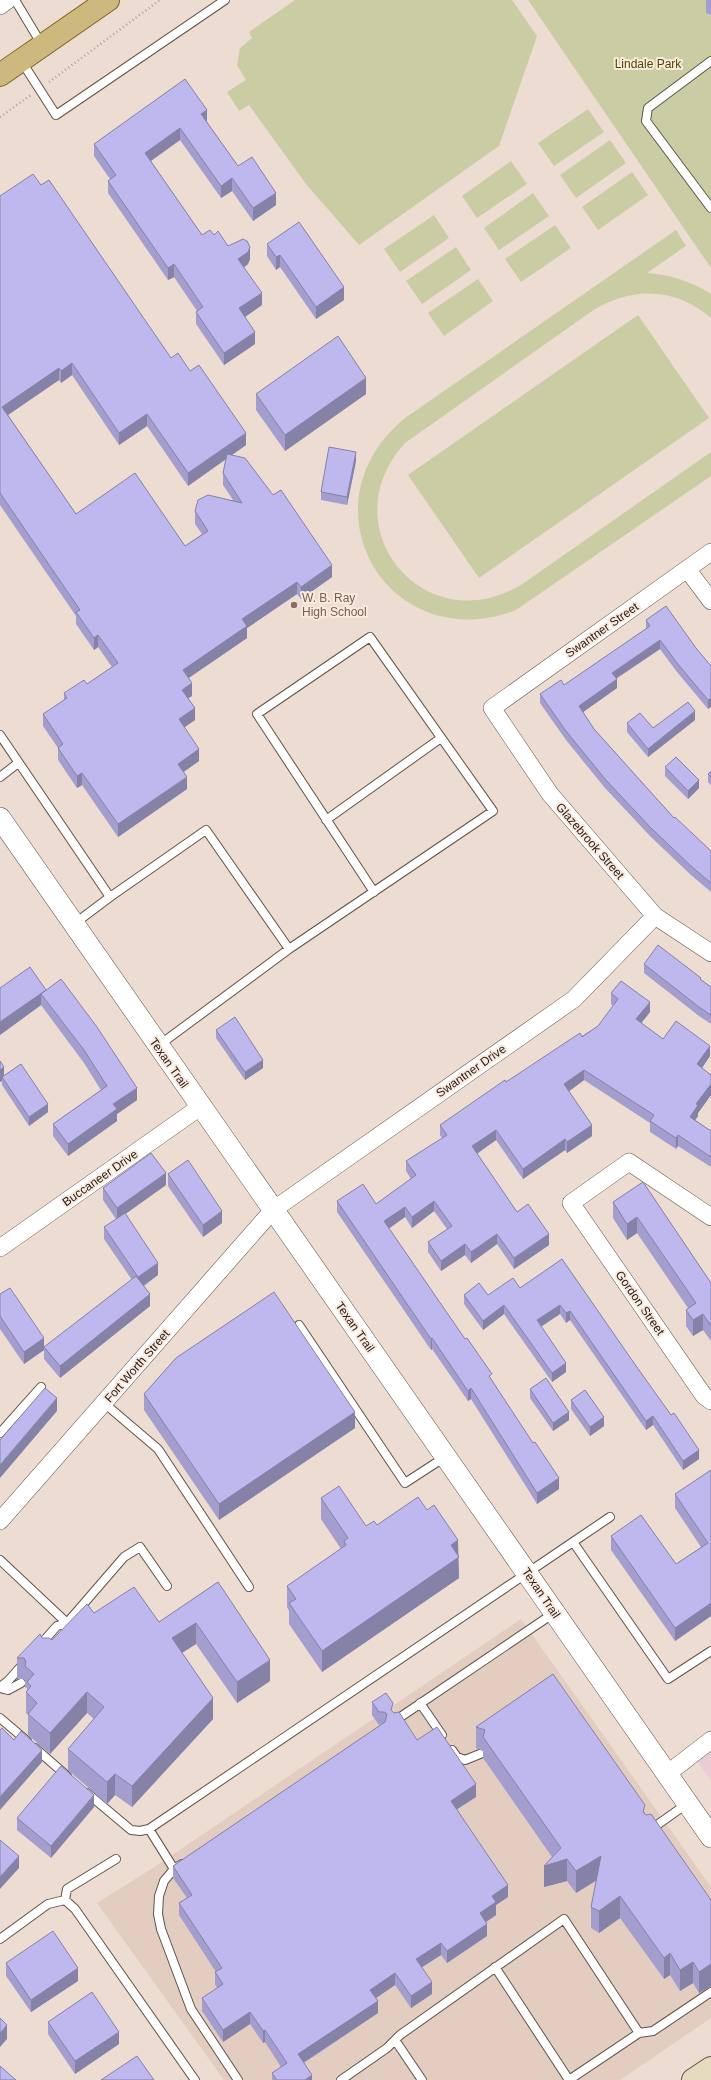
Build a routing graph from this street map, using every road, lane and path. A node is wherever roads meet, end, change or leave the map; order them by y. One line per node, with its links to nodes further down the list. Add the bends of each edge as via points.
1 (8, 0): 6 (street)
2 (15, 0): 7 (lane)
3 (108, 0): 7 (main road)
4 (160, 0): 11 (path)
5 (225, 0): 11 (lane, via 56,115)
6 (0, 6)
7 (42, 46): 8 (main road)
8 (21, 60): 10 (main road); 11 (lane)
9 (711, 61): 13 (lane, via 648,108 646,121)
10 (0, 75)
11 (40, 89): 12 (path)
12 (0, 117)
13 (711, 208)
14 (711, 552): 15 (street, Swantner Street)
15 (687, 569): 16 (street); 17 (street, Swantner Street)
16 (711, 601)
17 (492, 708): 26 (street, Glazebrook Street, via 550,794)
18 (0, 735): 20 (lane)
19 (441, 738): 23 (lane); 23 (lane, via 370,637 257,714); 24 (lane, via 493,811)
20 (18, 763): 21 (lane); 25 (lane)
21 (0, 777)
22 (0, 818): 27 (street, Texan Trail)
23 (326, 820): 24 (lane)
24 (374, 892): 28 (lane)
25 (110, 897): 27 (lane); 28 (lane, via 206,830)
26 (655, 916): 29 (street, Glazebrook Street); 32 (street, Swantner Drive, via 574,999)
27 (73, 924): 30 (street, Texan Trail)
28 (289, 949): 30 (lane)
29 (711, 953)
30 (158, 1046): 31 (street, Texan Trail)
31 (200, 1108): 32 (street, Texan Trail); 34 (street, Buccaneer Drive)
32 (274, 1210): 38 (street, Fort Worth Street); 40 (street, Texan Trail)
33 (711, 1217): 37 (street, Gordon Street, via 628,1162 571,1203 704,1396)
34 (0, 1248)
35 (299, 1325): 40 (lane, via 405,1483)
36 (41, 1387): 39 (lane)
37 (711, 1401)
38 (104, 1403): 42 (street, Fort Worth Street); 47 (lane, via 158,1449)
39 (0, 1433)
40 (446, 1456): 45 (street, Texan Trail)
41 (610, 1517): 43 (lane)
42 (0, 1521)
43 (573, 1542): 45 (lane); 51 (lane, via 668,1679)
44 (0, 1560): 49 (lane)
45 (527, 1572): 48 (street, Texan Trail); 63 (lane)
46 (167, 1586): 49 (lane, via 140,1546 124,1557)
47 (249, 1587)
48 (555, 1612): 54 (lane); 59 (street, Texan Trail)
49 (67, 1623): 50 (lane); 53 (lane, via 57,1626 8,1682)
50 (63, 1634)
51 (711, 1651)
52 (21, 1683): 53 (lane, via 8,1690)
53 (0, 1687)
54 (420, 1703): 56 (lane); 58 (lane, via 457,1758 471,1759)
55 (0, 1718): 60 (lane)
56 (396, 1720)
57 (711, 1740): 59 (street)
58 (480, 1754)
59 (667, 1774): 62 (street, Texan Trail)
60 (71, 1779)
61 (82, 1790): 63 (lane, via 130,1830 140,1832)
62 (688, 1803): 64 (lane); 65 (street, Texan Trail)
63 (148, 1829): 68 (lane)
64 (648, 1831)
65 (711, 1837)
66 (116, 1859): 69 (lane, via 67,1889)
67 (187, 1860): 68 (lane)
68 (174, 1868): 77 (lane, via 164,1881 159,1896 158,1914 161,1929 190,2009)
69 (65, 1900): 70 (lane, via 48,1904); 76 (lane, via 75,1909)
70 (0, 1939)
71 (495, 1967): 73 (lane, via 564,1919); 74 (lane); 80 (lane)
72 (711, 1992): 73 (lane, via 652,2031)
73 (639, 2033): 80 (lane)
74 (394, 2040): 78 (lane, via 387,2048); 79 (lane)
75 (711, 2068): 81 (main road)
76 (195, 2080)
77 (238, 2080)
78 (341, 2080)
79 (422, 2080)
80 (569, 2080)
81 (693, 2080)

